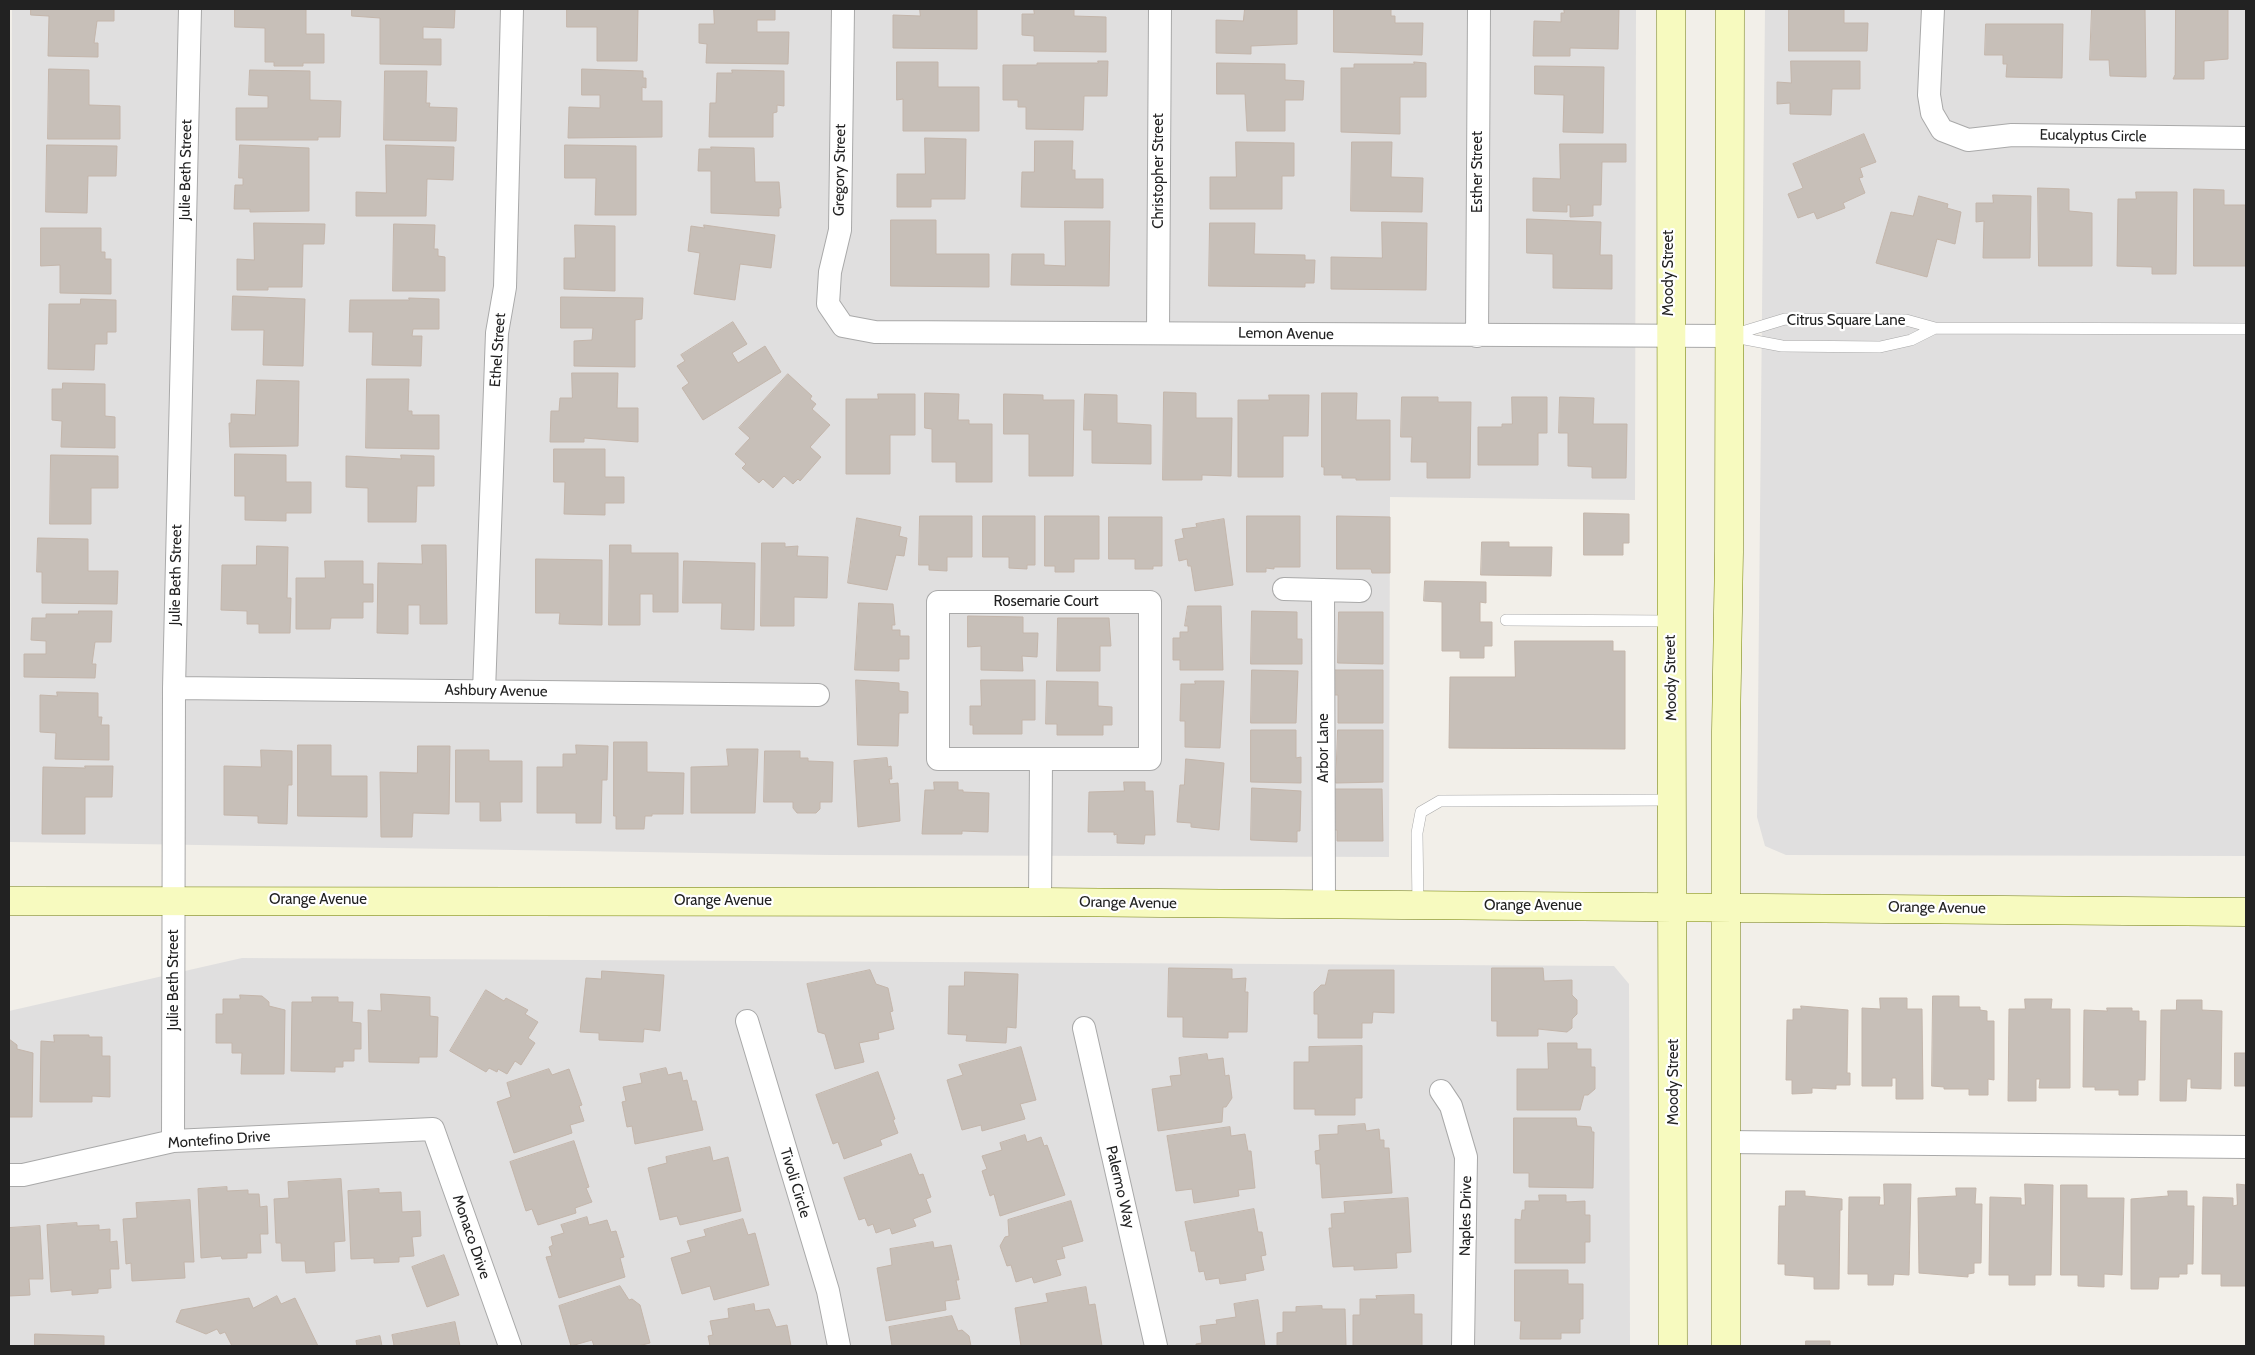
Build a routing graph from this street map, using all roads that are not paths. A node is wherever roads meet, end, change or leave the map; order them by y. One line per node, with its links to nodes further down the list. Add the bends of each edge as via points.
1 (190, 9): 22 (street, Julie Beth Street)
2 (512, 9): 23 (street, Ethel Street, via 505,287 497,333)
3 (843, 9): 10 (street, Gregory Street, via 840,230 830,272 828,304)
4 (1160, 9): 13 (street, Christopher Street)
5 (1479, 9): 14 (street, Esther Street)
6 (1671, 9): 15 (main road, Moody Street)
7 (1730, 9): 16 (main road)
8 (1933, 9): 9 (street, Eucalyptus Circle, via 1929,95 1932,113 1942,130 1968,140 2012,135)
9 (2246, 138)
10 (843, 326): 13 (street, Lemon Avenue, via 874,332)
11 (1935, 328): 12 (lane, Citrus Square Lane); 16 (lane, Citrus Square Lane, via 1906,320 1785,319); 16 (lane, Citrus Square Lane, via 1911,340 1880,347 1782,346)
12 (2246, 329)
13 (1158, 332): 14 (street, Lemon Avenue)
14 (1478, 336): 15 (street, Lemon Avenue)
15 (1669, 336): 16 (street, Lemon Avenue); 21 (main road, Moody Street)
16 (1729, 336): 33 (main road)
17 (1284, 589): 18 (street)
18 (1323, 590): 19 (street); 30 (street, Arbor Lane)
19 (1360, 591)
20 (1506, 620): 21 (lane)
21 (1670, 621): 26 (main road, Moody Street)
22 (174, 688): 23 (street, Ashbury Avenue); 27 (street, Julie Beth Street)
23 (484, 691): 24 (street, Ashbury Avenue)
24 (818, 695)
25 (1041, 759): 25 (street, Rosemarie Court, via 1150,759 1150,602 938,602 938,759); 29 (street)
26 (1673, 800): 31 (lane, via 1440,801 1421,812); 32 (main road, Moody Street)
27 (174, 900): 28 (main road, Orange Avenue); 29 (main road, Orange Avenue); 39 (street, Julie Beth Street)
28 (9, 901)
29 (1040, 902): 30 (main road, Orange Avenue)
30 (1324, 905): 31 (main road, Orange Avenue)
31 (1418, 906): 32 (main road, Orange Avenue)
32 (1673, 906): 33 (main road, Orange Avenue); 47 (main road, Moody Street)
33 (1727, 906): 34 (main road, Orange Avenue); 40 (main road)
34 (2246, 912)
35 (747, 1021): 44 (street, Tivoli Circle, via 828,1291)
36 (1084, 1028): 45 (street, Palermo Way)
37 (1441, 1091): 46 (street, Naples Drive, via 1451,1106 1466,1157)
38 (433, 1128): 39 (street, Montefino Drive); 43 (street, Monaco Drive)
39 (173, 1142): 42 (street, Montefino Drive, via 23,1175)
40 (1725, 1142): 41 (street); 48 (main road)
41 (2246, 1147)
42 (9, 1175)
43 (510, 1346)
44 (839, 1346)
45 (1156, 1346)
46 (1463, 1346)
47 (1673, 1346)
48 (1726, 1346)

